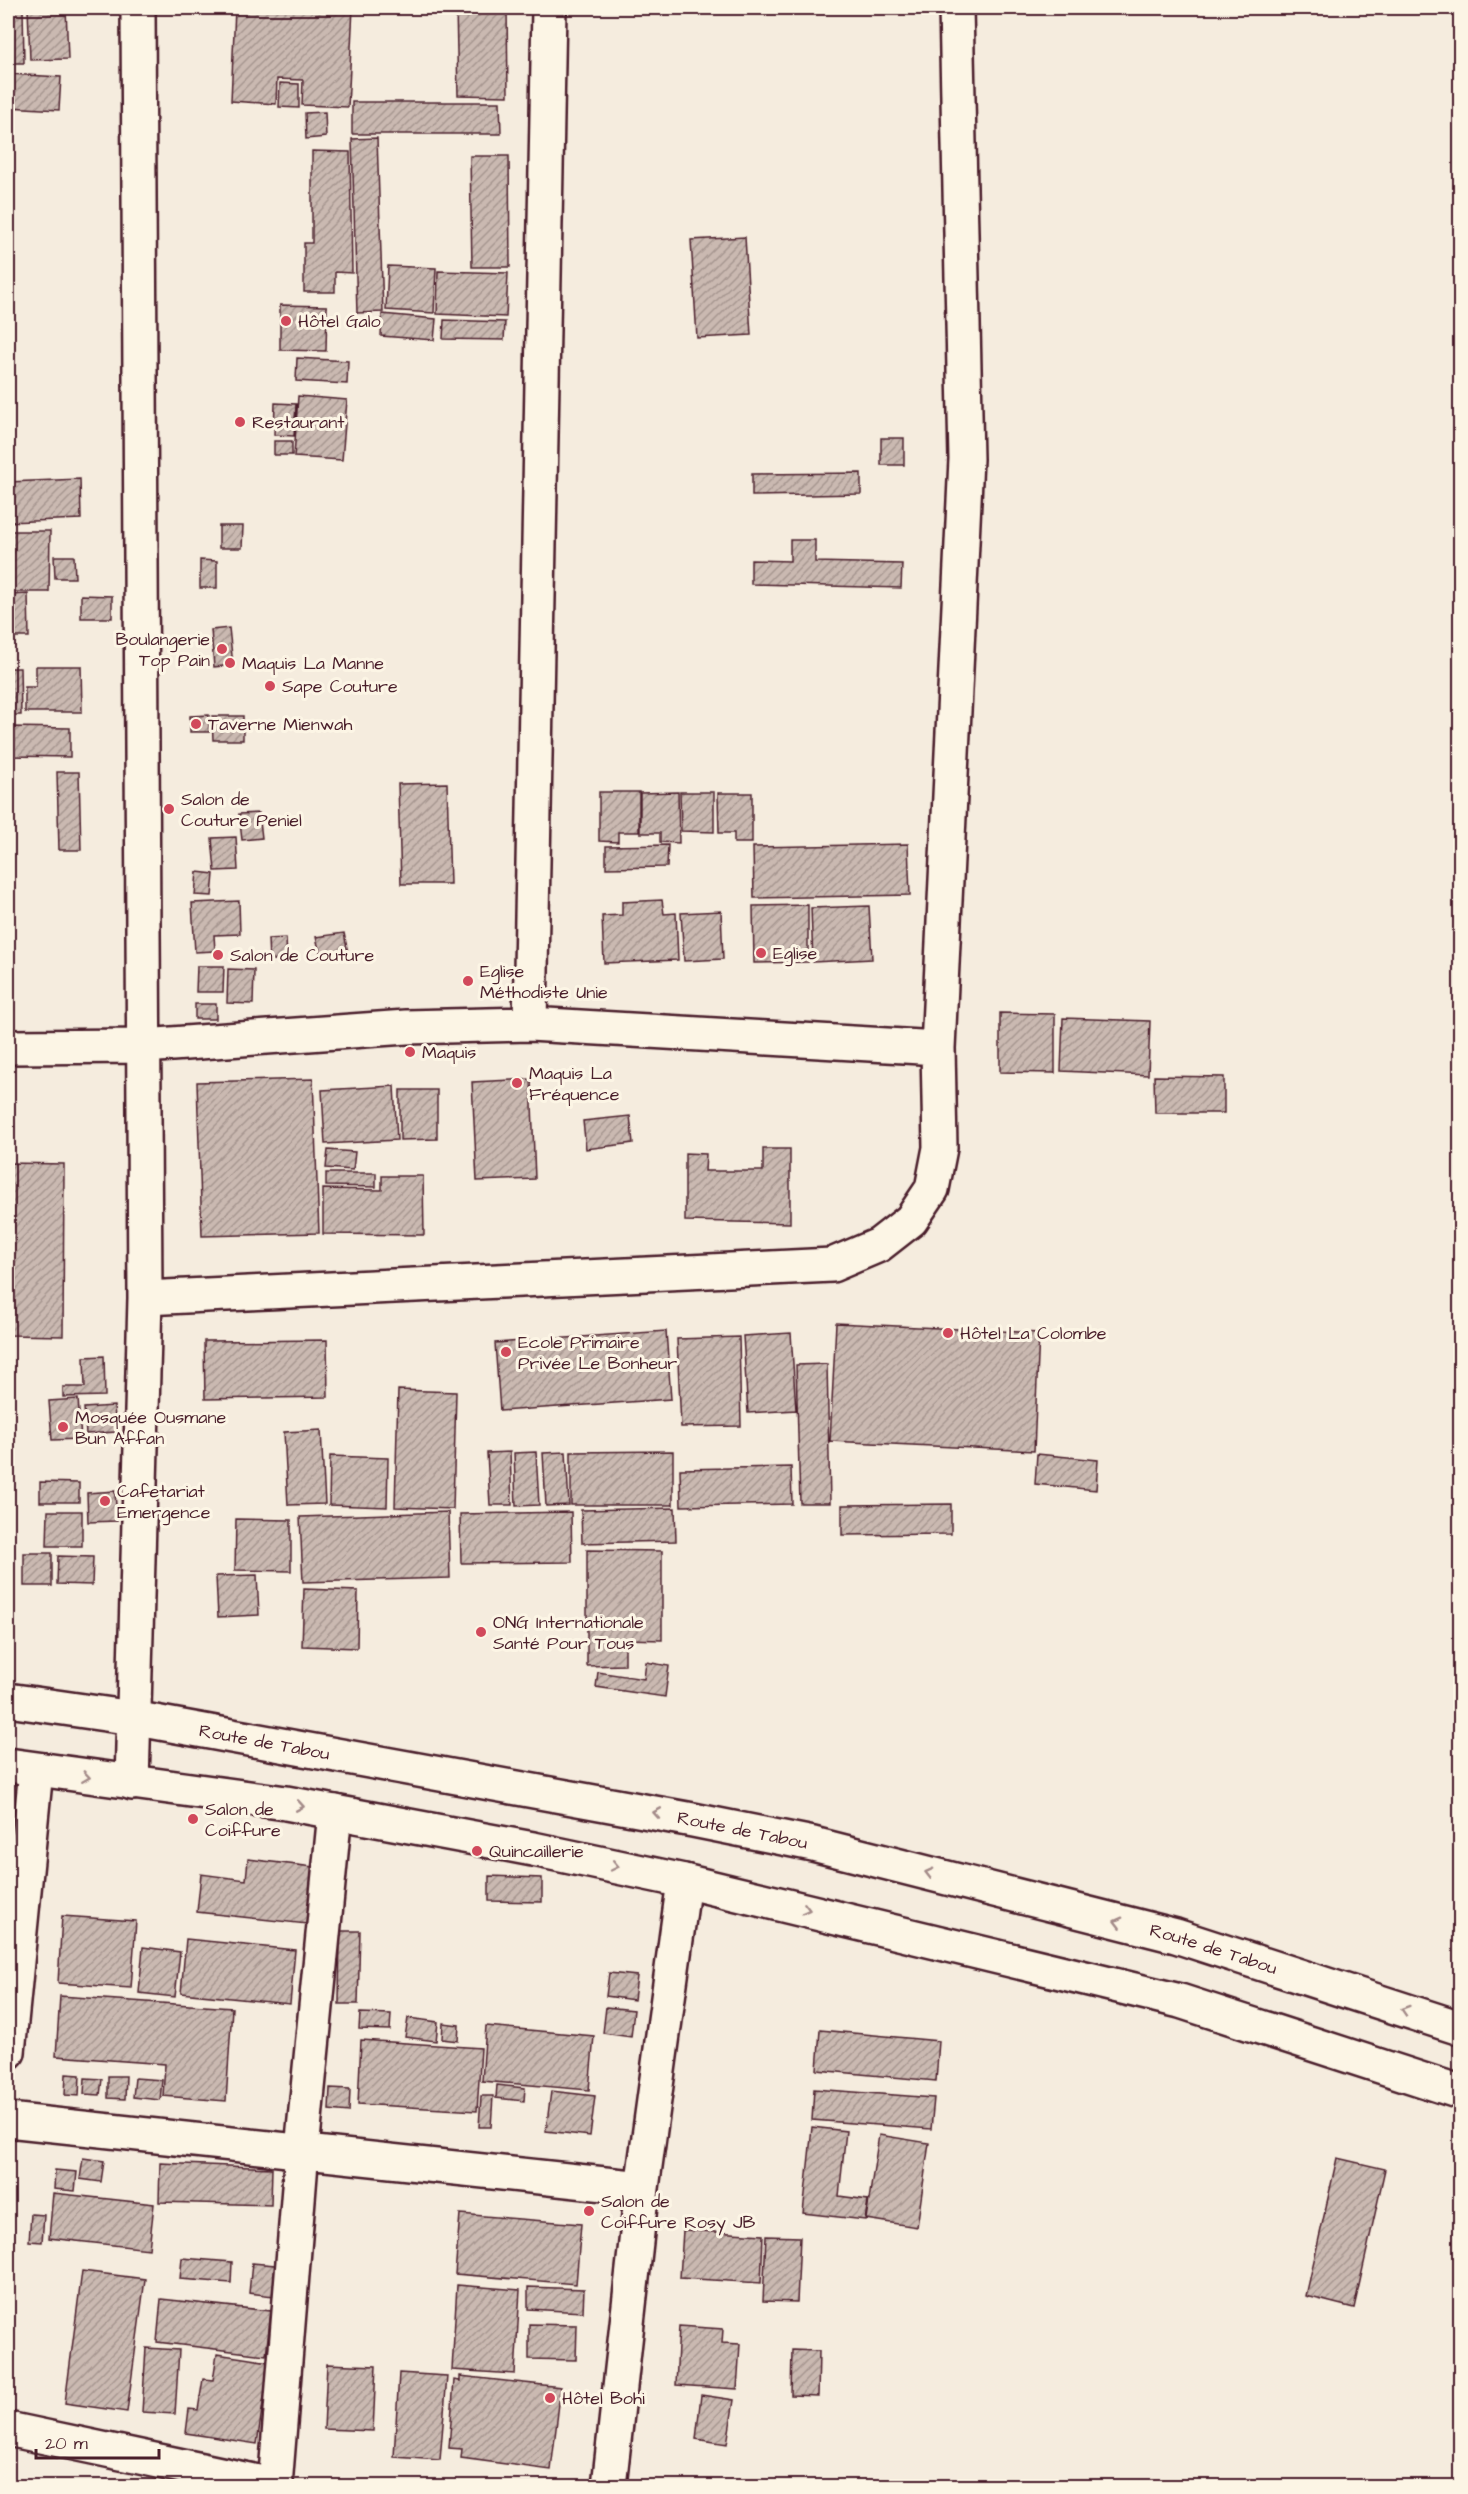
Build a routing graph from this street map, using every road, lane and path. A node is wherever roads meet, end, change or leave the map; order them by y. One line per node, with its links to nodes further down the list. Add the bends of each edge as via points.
1 (138, 8): 5 (street)
2 (549, 8): 4 (street)
3 (956, 8): 7 (street, via 966,459)
4 (530, 1024): 5 (street, via 406,1027); 7 (street)
5 (144, 1046): 6 (street); 8 (street)
6 (8, 1047)
7 (938, 1048): 8 (street, via 940,1148 932,1189 911,1220 879,1245 832,1264)
8 (145, 1298): 10 (street)
9 (8, 1700): 10 (street, Route de Tabou)
10 (133, 1718): 12 (street); 15 (street, Route de Tabou, one-way to 10, via 1176,1936 813,1844)
11 (22, 1768): 12 (street, one-way to 12); 16 (street)
12 (132, 1783): 13 (street, one-way to 13)
13 (335, 1812): 14 (street, one-way to 14); 19 (street)
14 (684, 1881): 17 (street, one-way to 17, via 1180,2001); 20 (street)
15 (1461, 2028)
16 (8, 2052)
17 (1461, 2092)
18 (8, 2120): 19 (street)
19 (302, 2150): 20 (street); 22 (street)
20 (642, 2188): 23 (street)
21 (8, 2429): 22 (street)
22 (276, 2486)
23 (609, 2487)

